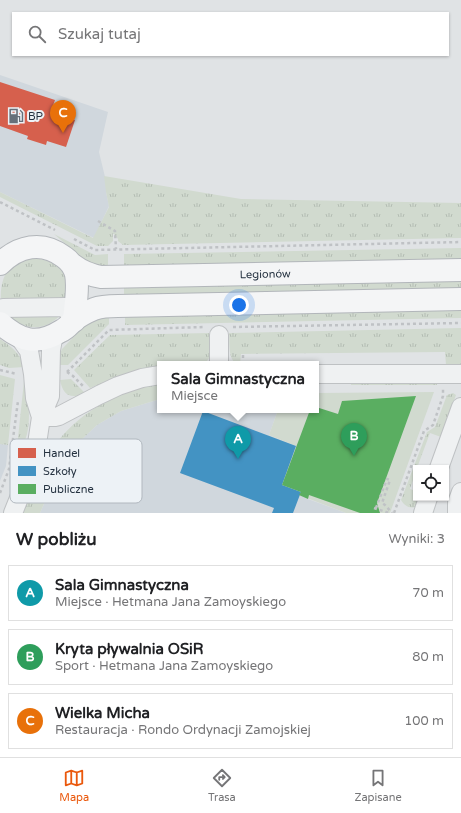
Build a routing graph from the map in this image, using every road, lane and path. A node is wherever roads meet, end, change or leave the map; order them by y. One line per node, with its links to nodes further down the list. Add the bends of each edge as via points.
1 (0, 202): 3 (path)
2 (98, 221): 6 (path, via 115,231)
3 (55, 230)
4 (68, 237): 6 (path, via 95,250)
5 (461, 242): 6 (path)
6 (116, 250)
7 (0, 264): 8 (highway, Legionów, via 18,250 38,246 59,253)
8 (72, 265): 9 (highway, Legionów, via 82,272 101,277); 12 (highway, via 77,286)
9 (461, 270)
10 (461, 299): 12 (highway, via 118,306 93,309)
11 (0, 312): 12 (street, via 3,308 65,306)
12 (74, 321): 16 (highway)
13 (0, 323): 17 (highway)
14 (461, 323): 15 (path)
15 (216, 330): 19 (street); 22 (path, via 109,330 67,372)
16 (54, 334): 17 (highway, via 37,340); 30 (street, via 50,396)
17 (19, 337): 30 (street, via 28,351 35,398)
18 (243, 354): 20 (path)
19 (219, 361)
20 (243, 361)
21 (0, 370): 23 (path)
22 (60, 372)
23 (21, 374)
24 (319, 374): 25 (street)
25 (461, 374)
26 (157, 376): 30 (street, via 118,386 59,416)
27 (443, 388): 40 (path, via 443,396 433,425 424,431)
28 (18, 398): 31 (path)
29 (461, 407): 34 (street)
30 (41, 417): 32 (street)
31 (13, 439)
32 (37, 439)
33 (10, 461): 35 (path)
34 (440, 465)
35 (0, 492)
36 (461, 492): 42 (street)
37 (427, 501): 41 (street)
38 (17, 503): 39 (street)
39 (13, 513)
40 (392, 513): 40 (path, via 375,508 387,479 390,480 382,504)
41 (423, 513)
42 (457, 513)

